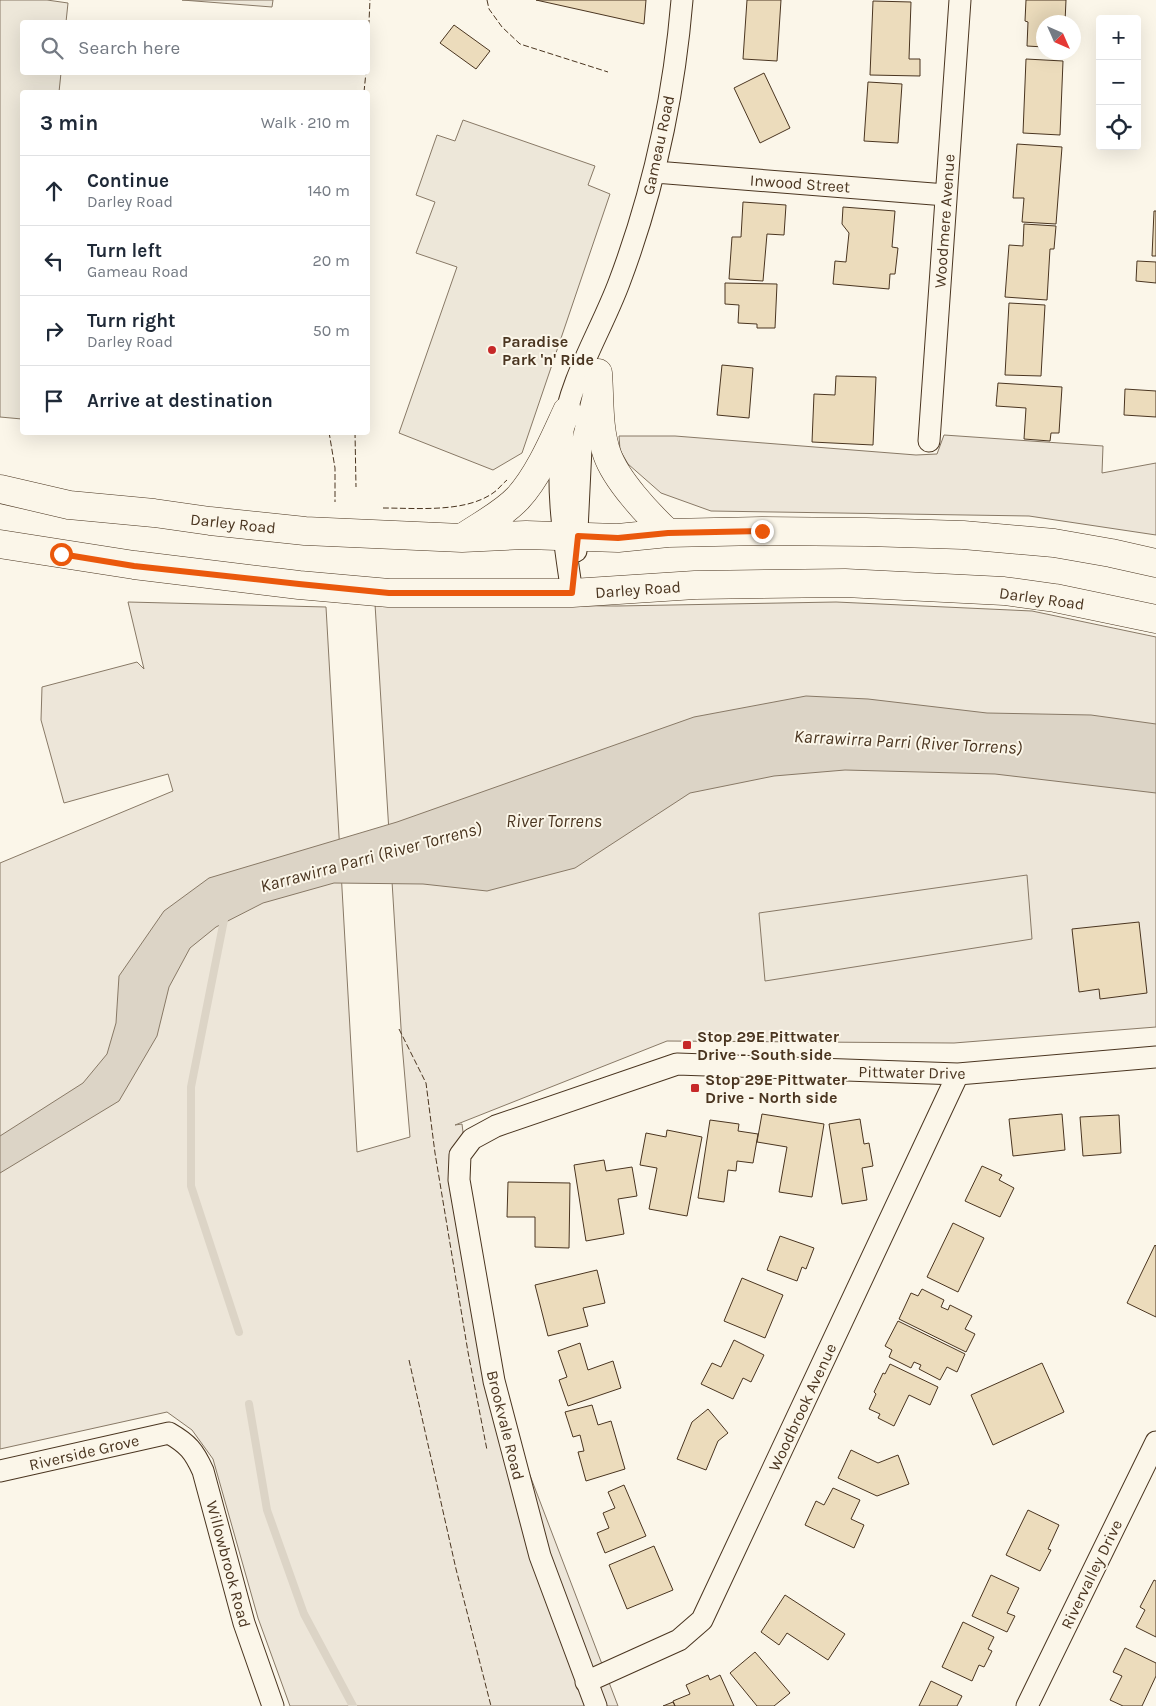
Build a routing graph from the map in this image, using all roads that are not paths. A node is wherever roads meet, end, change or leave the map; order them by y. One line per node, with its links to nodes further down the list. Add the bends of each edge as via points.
1 (682, 0): 3 (street, Gameau Road, via 674,69)
2 (960, 0): 4 (street, Woodmere Avenue)
3 (655, 172): 4 (street, Inwood Street); 5 (street, Gameau Road)
4 (946, 194): 8 (street, Woodmere Avenue)
5 (618, 286): 6 (street, Gameau Road); 7 (street, Gameau Road)
6 (598, 373): 10 (main road, via 606,453 637,500); 11 (street, Gameau Road, via 581,448)
7 (567, 411): 11 (street, Gameau Road, via 559,462 559,488); 12 (main road, via 536,472 519,497)
8 (929, 441)
9 (0, 489): 12 (main road, Darley Road, via 69,505 304,531)
10 (668, 533): 11 (main road, Darley Road, via 618,538); 14 (main road, Darley Road, via 963,535 1054,543)
11 (570, 536): 12 (main road, Darley Road); 15 (street, Gameau Road)
12 (462, 538)
13 (0, 544): 15 (main road, Darley Road, via 134,566 389,593)
14 (1156, 563)
15 (572, 593): 16 (main road, Darley Road, via 695,585 854,583 1013,592)
16 (1156, 619)
17 (1156, 1056): 18 (street, Pittwater Drive)
18 (958, 1074): 19 (street, Pittwater Drive, via 677,1064 496,1126); 23 (street, Woodbrook Avenue, via 702,1620 679,1640)
19 (472, 1139): 23 (street, Brookvale Road, via 460,1155 459,1180 494,1381 540,1556)
20 (169, 1433): 22 (street, Riverside Grove); 24 (street, Willowbrook Road, via 185,1442 195,1453 203,1471 244,1623)
21 (1156, 1442): 26 (street, Rivervalley Drive)
22 (0, 1471)
23 (586, 1682): 25 (street, Brookvale Road)
24 (274, 1706)
25 (596, 1706)
26 (1027, 1706)

